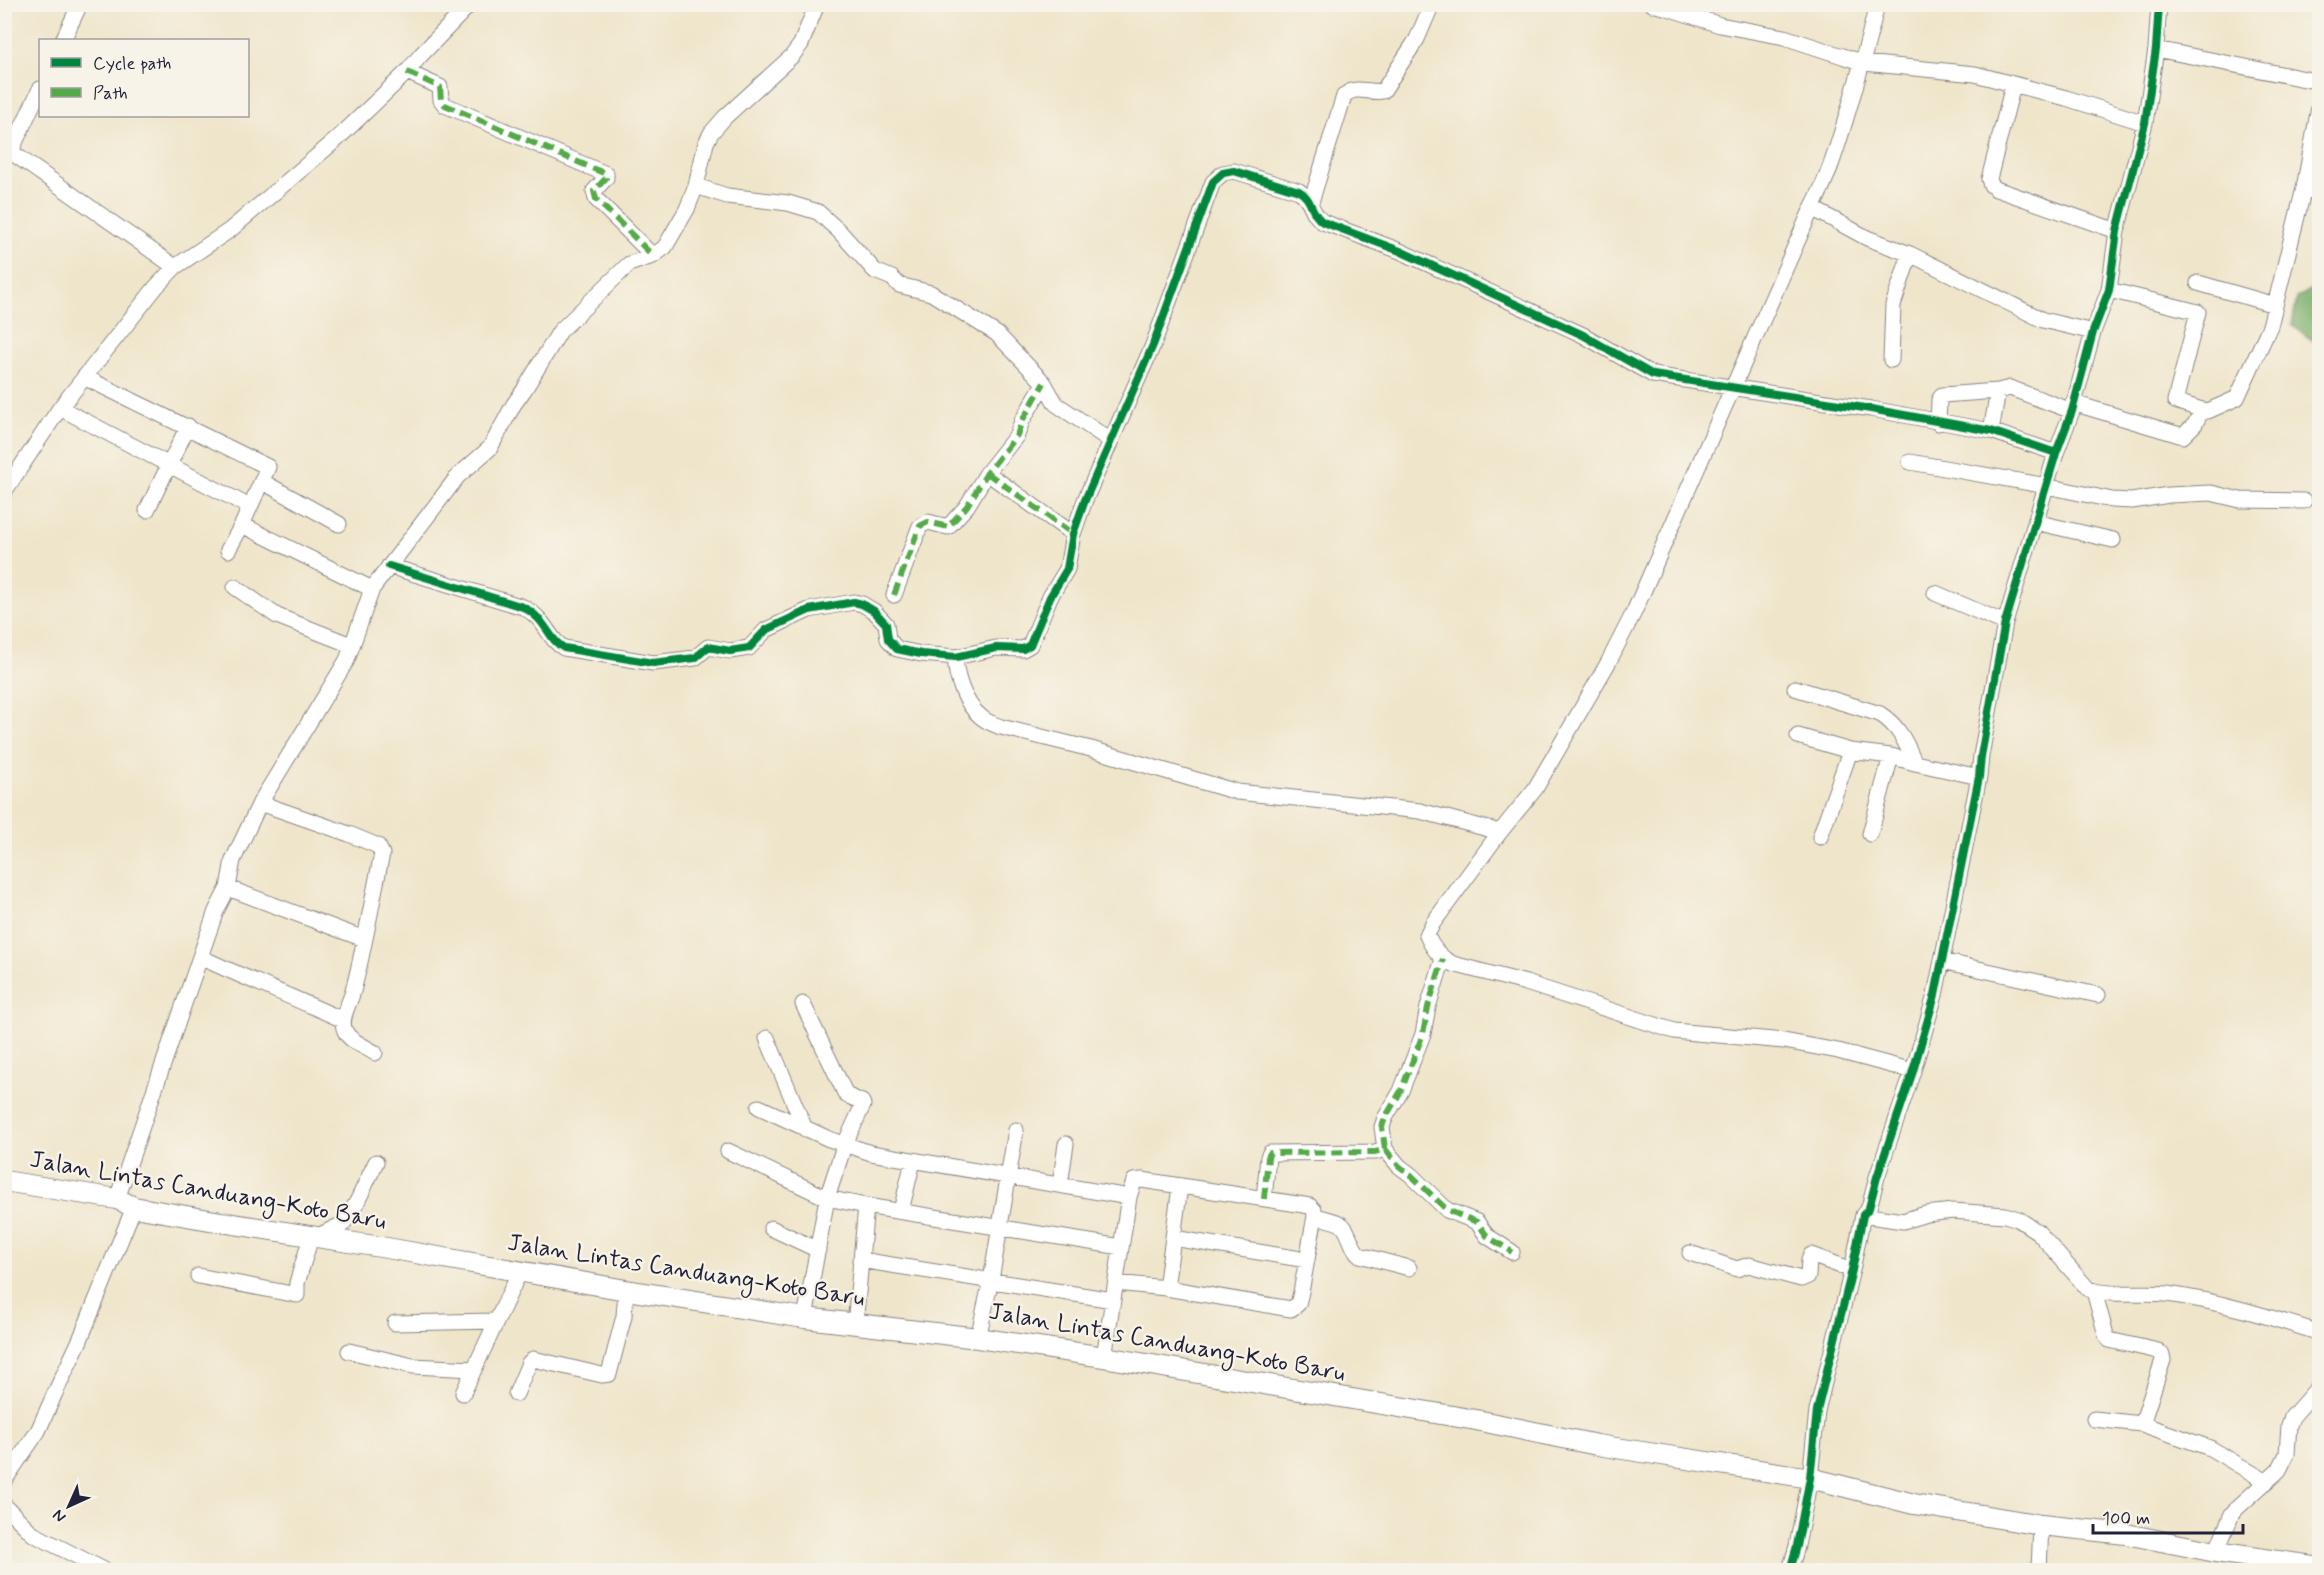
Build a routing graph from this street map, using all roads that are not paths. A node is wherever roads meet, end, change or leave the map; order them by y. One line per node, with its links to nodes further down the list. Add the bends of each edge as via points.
1 (80, 4): 8 (street)
2 (470, 4): 11 (street)
3 (818, 4): 18 (street, via 792,56 711,133)
4 (1432, 4): 21 (street, via 1417,39 1383,91 1355,89 1344,96)
5 (1652, 4): 10 (street, via 1719,25 1784,37)
6 (1877, 4): 10 (street)
7 (2159, 4): 9 (street)
8 (63, 39)
9 (2156, 49): 12 (street); 16 (street)
10 (1864, 63): 13 (street, via 1976,74); 22 (street, via 1838,149)
11 (407, 72): 25 (street, via 440,87 445,105 606,174 594,190 596,200); 26 (street, via 337,139 230,230)
12 (2319, 82)
13 (2013, 85): 16 (street); 23 (street, via 1989,179 1991,185)
14 (39, 91): 17 (street)
15 (2319, 102): 19 (street)
16 (2145, 123): 23 (street)
17 (8, 149): 26 (street)
18 (696, 186): 25 (street, via 669,241); 33 (street, via 727,196 788,203 818,212 875,271 899,285 932,293 997,333)
19 (2304, 188): 20 (street); 29 (street)
20 (2319, 195)
21 (1311, 202): 34 (street, via 1315,218 1400,251 1583,335 1653,375); 42 (street, via 1299,190 1234,171 1223,173 1213,182 1153,345)
22 (1812, 208): 24 (street, via 1868,238); 34 (street)
23 (2117, 231): 28 (street)
24 (1910, 254): 30 (street, via 2043,320); 31 (street, via 1893,305)
25 (653, 256): 59 (street, via 629,264 560,332 490,448 458,476)
26 (175, 267): 32 (street)
27 (2198, 283): 29 (street)
28 (2109, 290): 30 (street); 38 (street, via 2198,312 2175,401)
29 (2275, 305): 38 (street, via 2270,326 2237,398)
30 (2093, 332): 36 (street)
31 (1891, 360)
32 (84, 377): 37 (street); 40 (street)
33 (1044, 383): 42 (street, via 1056,404); 46 (street, via 1017,435)
34 (1732, 388): 39 (street); 74 (street, via 1629,622 1536,789)
35 (1998, 391): 36 (street, via 2010,388); 39 (street, via 1942,395); 41 (street)
36 (2073, 407): 38 (street, via 2183,436); 43 (street)
37 (60, 408): 45 (street); 49 (street)
38 (2202, 410)
39 (1938, 423): 41 (street)
40 (188, 426): 45 (street); 47 (street, via 268,467)
41 (1990, 431): 43 (street)
42 (1111, 441): 56 (street)
43 (2056, 453): 48 (street)
44 (1911, 462): 48 (street)
45 (168, 464): 51 (street); 52 (street)
46 (987, 473): 56 (street); 63 (street, via 952,525 927,522 920,526)
47 (263, 482): 51 (street); 54 (street)
48 (2047, 486): 50 (street, via 2112,500 2211,493 2240,501); 53 (street)
49 (4, 492)
50 (2304, 501)
51 (250, 507): 55 (street)
52 (147, 510)
53 (2035, 522): 57 (street); 64 (street)
54 (339, 524)
55 (242, 525): 58 (street); 61 (street)
56 (1073, 534): 66 (street, via 1067,569 1050,597 1030,645)
57 (2113, 540)
58 (228, 550)
59 (389, 566): 61 (street); 66 (street, via 524,607 542,620 556,644 564,648 653,663 694,658 708,647 730,651 749,648 766,630 809,610 854,602 874,611 886,624 888,639 897,649)
60 (235, 586): 65 (street, via 277,616)
61 (372, 590): 65 (street)
62 (1935, 593): 64 (street)
63 (894, 595)
64 (2005, 623): 72 (street)
65 (351, 645): 73 (street, via 347,660)
66 (956, 657): 74 (street, via 955,668 970,705 978,715 1001,727 1237,792 1420,811)
67 (1795, 688): 71 (street, via 1880,714 1897,728)
68 (1798, 736): 69 (street)
69 (1850, 751): 70 (street); 76 (street)
70 (1890, 756): 71 (street); 75 (street)
71 (1915, 763): 72 (street)
72 (1979, 777): 81 (street)
73 (260, 803): 77 (street, via 233,860); 78 (street, via 378,846 382,854)
74 (1500, 832): 80 (street, via 1427,935)
75 (1870, 834)
76 (1820, 837)
77 (228, 888): 78 (street); 79 (street)
78 (363, 939): 84 (street, via 363,955)
79 (200, 957): 84 (street); 104 (street)
80 (1443, 959): 87 (street, via 1674,1031 1784,1041); 93 (street, via 1423,1034 1382,1127)
81 (1942, 961): 82 (street); 87 (street)
82 (2098, 995)
83 (803, 1004): 92 (street, via 846,1095 863,1105)
84 (343, 1020): 86 (street, via 351,1038)
85 (766, 1038): 89 (street)
86 (375, 1053)
87 (1913, 1071): 107 (street, via 1869,1208)
88 (759, 1107): 89 (street)
89 (805, 1128): 92 (street)
90 (1016, 1130): 97 (street)
91 (1066, 1144): 99 (street)
92 (844, 1146): 95 (street); 102 (street)
93 (1385, 1149): 103 (street, via 1270,1153); 115 (street, via 1447,1210 1477,1222 1487,1236)
94 (728, 1151): 102 (street)
95 (914, 1161): 97 (street); 106 (street)
96 (376, 1162): 111 (street, via 343,1224)
97 (1007, 1177): 99 (street); 109 (street)
98 (4, 1181): 104 (main road, Jalan Lintas Canduang-Koto Baru)
99 (1059, 1185): 101 (street)
100 (1180, 1187): 101 (street, via 1138,1179 1132,1184); 103 (street); 112 (street)
101 (1129, 1197): 113 (street)
102 (827, 1198): 105 (street); 114 (street)
103 (1264, 1199): 108 (street, via 1310,1206)
104 (125, 1203): 111 (main road, Jalan Lintas Canduang-Koto Baru); 143 (street, via 80,1340 38,1431)
105 (866, 1206): 106 (street); 117 (street)
106 (901, 1211): 109 (street)
107 (1863, 1215): 120 (street); 127 (street, via 1903,1221 1953,1211 2018,1219 2038,1232 2082,1284)
108 (1315, 1216): 118 (street); 119 (street, via 1344,1226 1357,1253)
109 (999, 1227): 113 (street); 123 (street)
110 (771, 1228): 114 (street)
111 (313, 1237): 121 (main road, Jalan Lintas Canduang-Koto Baru); 122 (street, via 297,1283 297,1295)
112 (1173, 1238): 118 (street); 125 (street)
113 (1121, 1247): 124 (street)
114 (818, 1250): 129 (street)
115 (1512, 1252)
116 (1690, 1253): 120 (street, via 1737,1269 1749,1265 1801,1279 1808,1276 1811,1256)
117 (860, 1260): 123 (street); 132 (street)
118 (1306, 1260): 125 (street, via 1298,1304 1291,1309)
119 (1409, 1268)
120 (1852, 1270): 144 (street, via 1816,1411)
121 (520, 1271): 126 (main road, Jalan Lintas Canduang-Koto Baru); 130 (street)
122 (198, 1276)
123 (991, 1280): 128 (street); 134 (street)
124 (1116, 1283): 125 (street); 128 (street)
125 (1166, 1288)
126 (626, 1290): 129 (main road, Jalan Lintas Canduang-Koto Baru); 140 (street, via 622,1326 609,1374 533,1359)
127 (2094, 1291): 133 (street, via 2166,1294 2205,1301); 142 (street, via 2109,1340 2162,1355)
128 (1113, 1300): 136 (street)
129 (805, 1318): 132 (main road, Jalan Lintas Canduang-Koto Baru)
130 (496, 1321): 131 (street); 137 (street)
131 (395, 1323)
132 (855, 1325): 134 (main road, Jalan Lintas Canduang-Koto Baru)
133 (2319, 1333)
134 (978, 1338): 136 (main road, Jalan Lintas Canduang-Koto Baru)
135 (349, 1351): 137 (street, via 413,1366)
136 (1104, 1356): 144 (main road, Jalan Lintas Canduang-Koto Baru, via 1476,1420 1597,1445)
137 (474, 1369): 139 (street)
138 (2319, 1384): 145 (street, via 2292,1417 2284,1462)
139 (463, 1393)
140 (516, 1394)
141 (2094, 1419): 142 (street)
142 (2142, 1424): 145 (street, via 2210,1448)
143 (6, 1472)
144 (1810, 1478): 147 (main road, Jalan Lintas Canduang-Koto Baru, via 1914,1504); 151 (street)
145 (2267, 1482): 148 (street, via 2232,1514)
146 (4, 1505): 150 (street, via 33,1534)
147 (2041, 1525): 148 (main road, Jalan Lintas Canduang-Koto Baru, via 2126,1534); 152 (street)
148 (2216, 1552): 149 (main road, Jalan Lintas Canduang-Koto Baru)
149 (2313, 1568)
150 (104, 1570)
151 (1790, 1570)
152 (2039, 1570)

